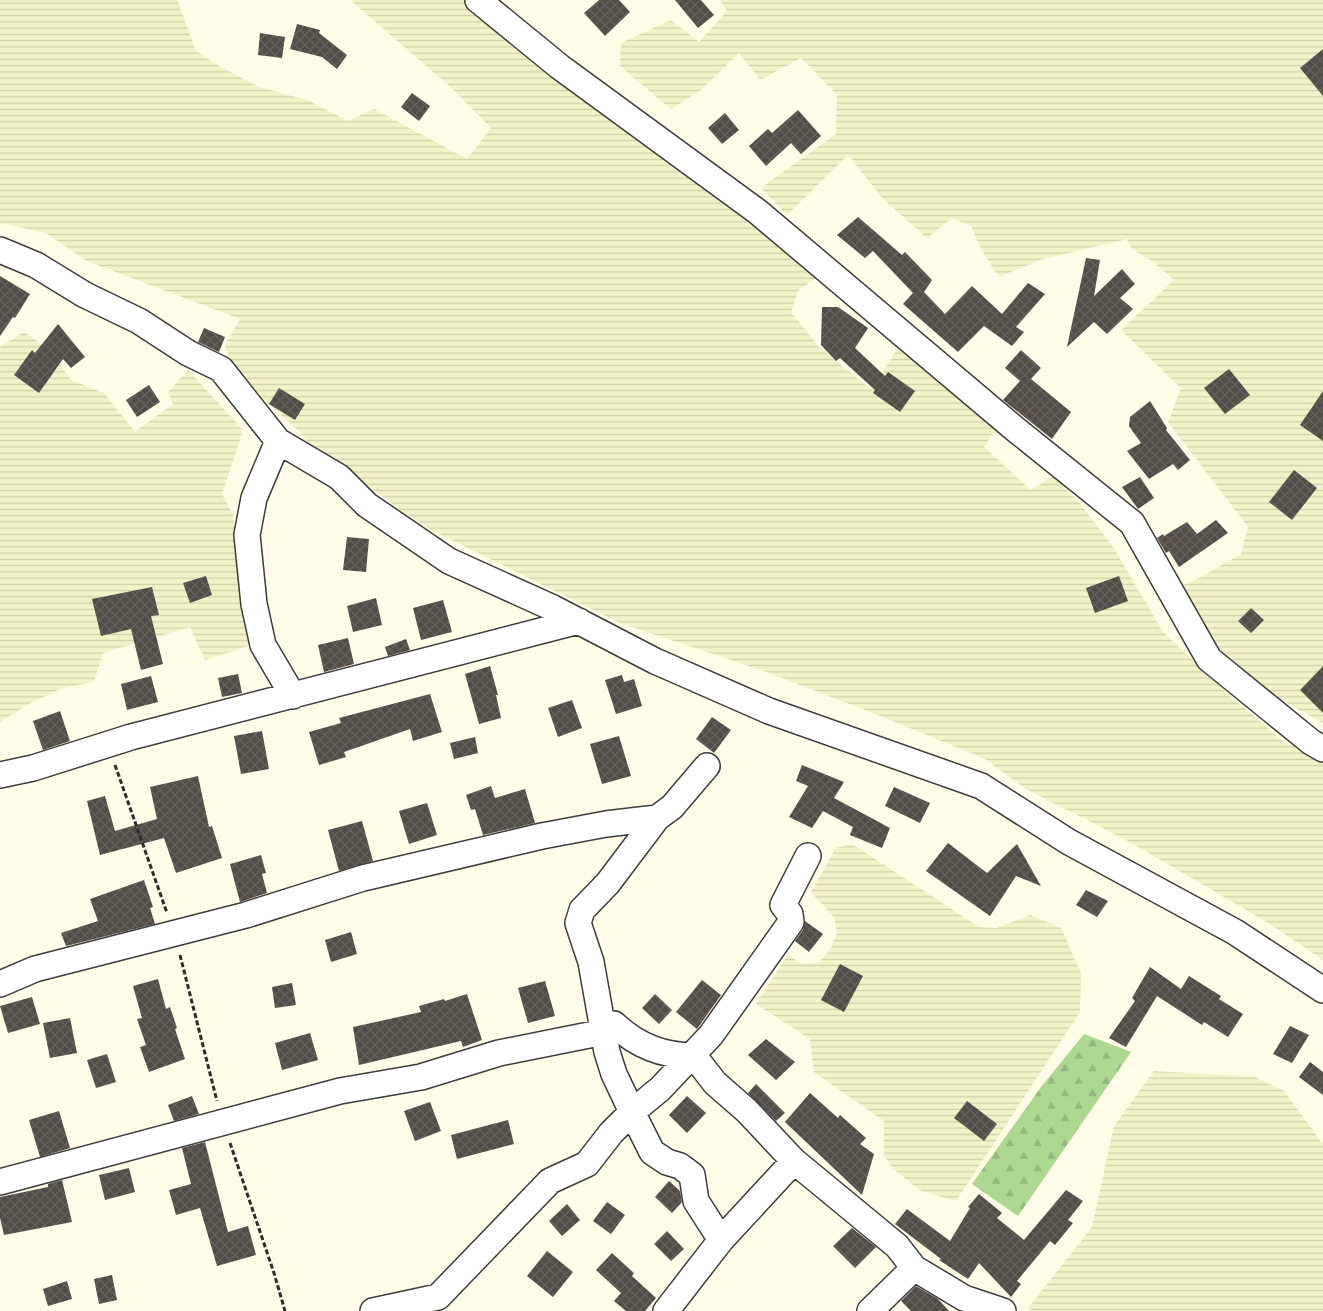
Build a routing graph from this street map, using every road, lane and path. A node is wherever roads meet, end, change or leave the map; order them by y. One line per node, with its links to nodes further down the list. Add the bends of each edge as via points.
1 (478, 0): 7 (street, via 560,68 758,212 1015,429 1132,523 1209,659 1311,742)
2 (0, 250): 3 (street, via 36,264 85,295 139,321 188,353 221,369)
3 (278, 441): 4 (street, via 339,478 367,505 449,561); 5 (street, via 254,498 246,535 254,604 263,645)
4 (579, 622): 5 (street); 14 (street, via 655,661 769,711 981,786 1069,842 1235,932)
5 (293, 696): 6 (street)
6 (108, 744): 9 (street); 12 (path)
7 (1323, 748)
8 (707, 766): 10 (street)
9 (0, 776)
10 (657, 818): 12 (street, via 542,836 363,878); 15 (street, via 608,883 582,910 578,923 591,962)
11 (808, 856): 16 (street, via 783,905 790,914 790,922)
12 (174, 935): 13 (street, via 35,969); 18 (path)
13 (0, 984)
14 (1323, 990)
15 (604, 1032): 16 (street, via 614,1024 642,1045 678,1056); 17 (street, via 614,1074); 18 (street, via 499,1053 421,1077 340,1091)
16 (694, 1056): 17 (street); 19 (street, via 715,1084 747,1111)
17 (632, 1112): 21 (street, via 652,1152 692,1175 696,1200); 24 (street, via 587,1164 550,1181 438,1297)
18 (223, 1123): 20 (street); 23 (path)
19 (794, 1161): 21 (street); 22 (street, via 897,1246)
20 (0, 1182)
21 (721, 1240): 25 (street)
22 (914, 1268): 26 (street); 27 (street, via 964,1298)
23 (285, 1311)
24 (373, 1311)
25 (666, 1311)
26 (870, 1311)
27 (1003, 1311)

